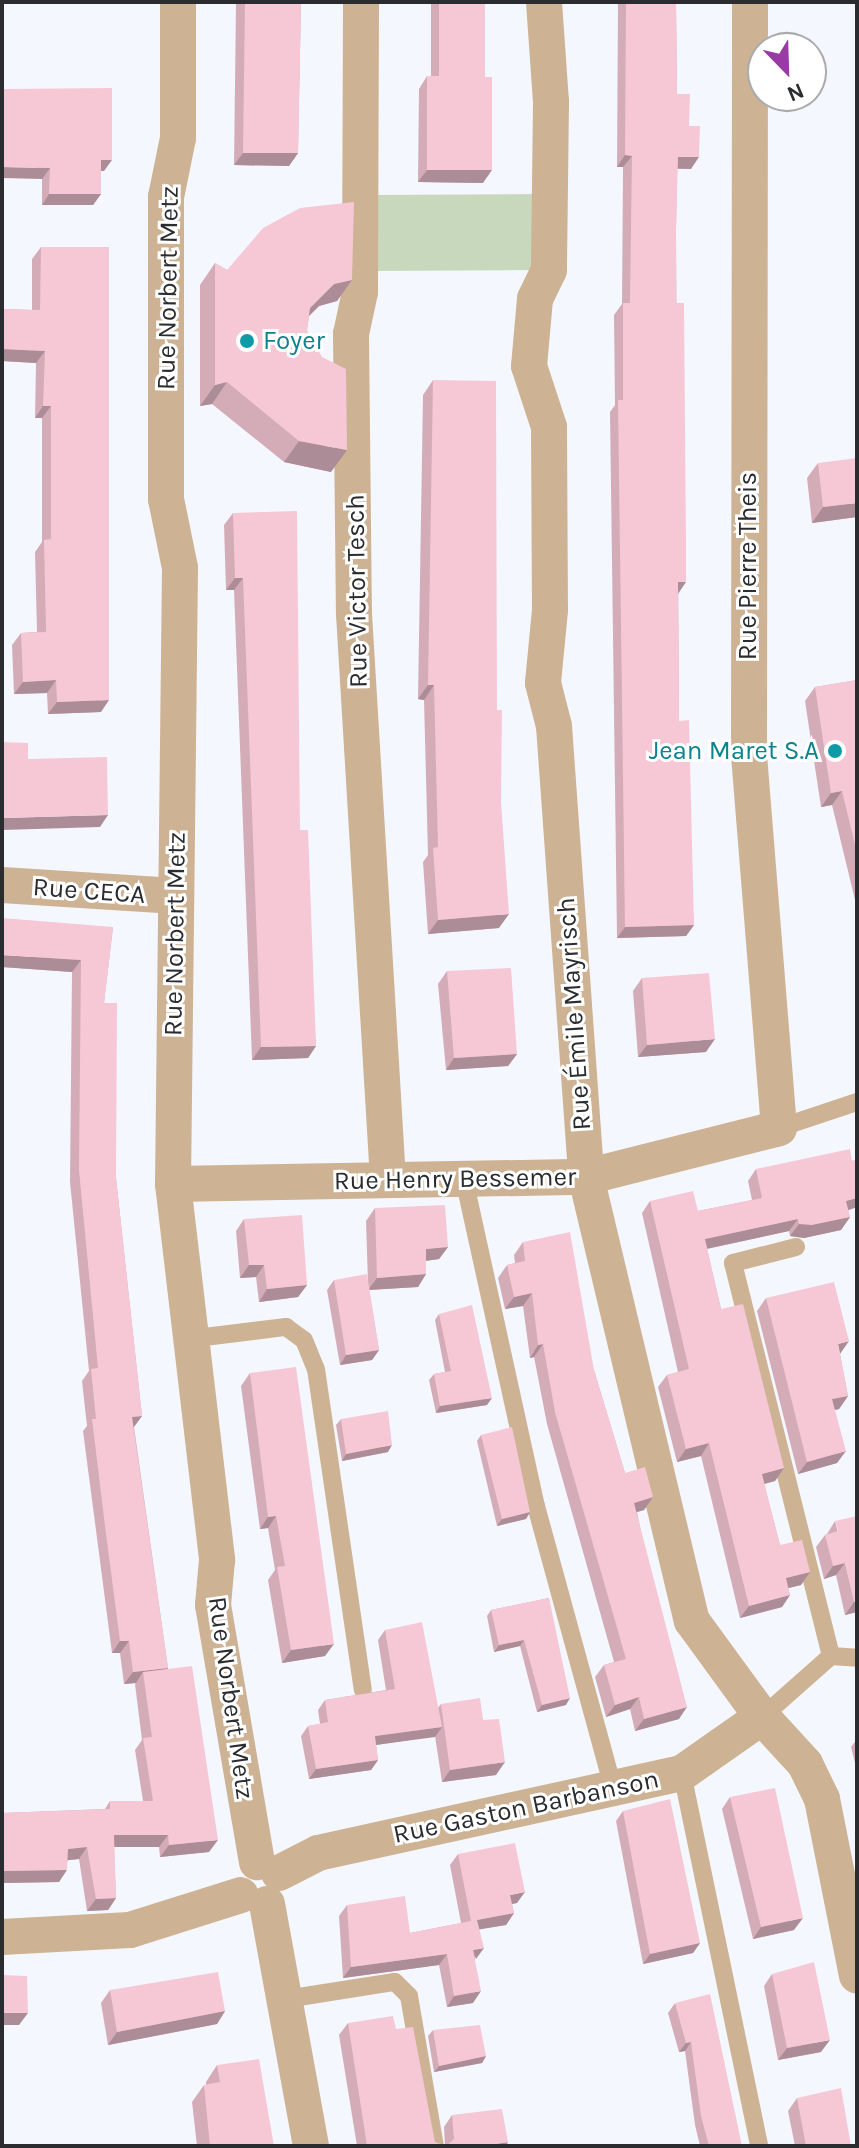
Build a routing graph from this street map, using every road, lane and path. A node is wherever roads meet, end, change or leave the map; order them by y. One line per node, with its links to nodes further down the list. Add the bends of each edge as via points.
1 (178, 2): 6 (street, Rue Norbert Metz, via 178,138 166,197 166,499 180,568)
2 (361, 2): 11 (street, Rue Victor Tesch, via 360,292 351,334 354,614)
3 (544, 2): 9 (street, Rue Émile Mayrisch, via 543,50 551,102 549,270 535,299 529,366 549,427 550,610 543,683 554,726)
4 (750, 2): 8 (street, Rue Pierre Theis, via 749,753)
5 (2, 885): 6 (street, Rue CECA)
6 (176, 896): 12 (street, Rue Norbert Metz)
7 (857, 1102): 8 (lane)
8 (779, 1128): 9 (street, Rue Henry Bessemer)
9 (586, 1177): 10 (street, Rue Henry Bessemer); 18 (street, Rue Émile Mayrisch, via 692,1621)
10 (464, 1179): 11 (street, Rue Henry Bessemer); 20 (lane, via 536,1506)
11 (388, 1180): 12 (street, Rue Henry Bessemer)
12 (173, 1184): 14 (street, Rue Norbert Metz)
13 (796, 1247): 15 (lane, via 733,1263)
14 (188, 1339): 17 (lane, via 286,1327 304,1340 316,1369); 21 (street, Rue Norbert Metz, via 217,1560 213,1605)
15 (831, 1656): 16 (lane); 18 (lane)
16 (857, 1658)
17 (363, 1690)
18 (762, 1717): 19 (street, Rue Gaston Barbanson); 23 (street, Rue Émile Mayrisch, via 805,1764 822,1799)
19 (682, 1773): 20 (street, Rue Gaston Barbanson); 27 (lane)
20 (613, 1787): 21 (street, Rue Gaston Barbanson, via 318,1853)
21 (261, 1883): 22 (street, Rue Gaston Barbanson, via 130,1930); 24 (street, Rue Norbert Metz)
22 (2, 1937)
23 (857, 1976)
24 (286, 1999): 25 (street, Rue Norbert Metz); 26 (lane, via 395,1982 409,1996)
25 (311, 2146)
26 (435, 2146)
27 (759, 2146)

